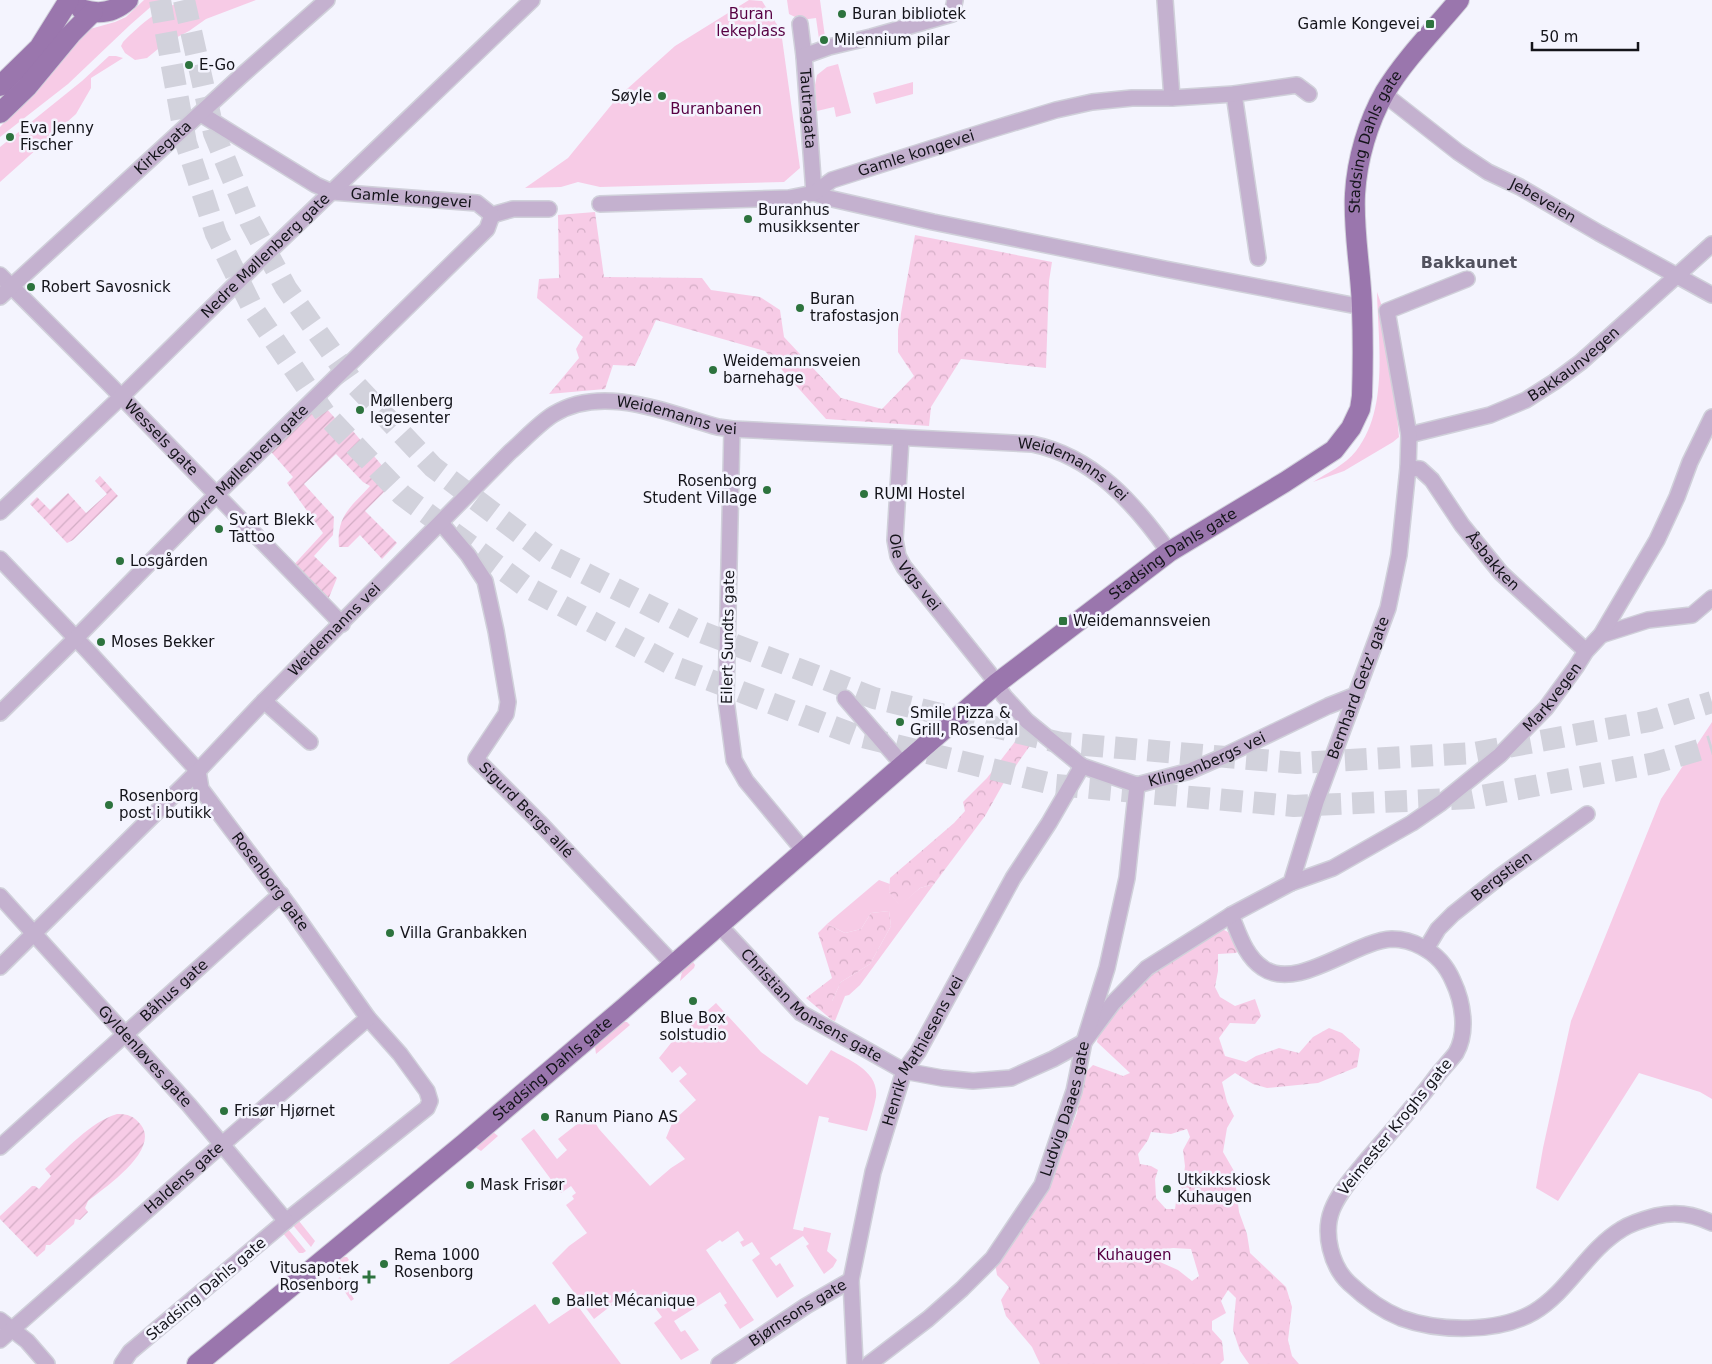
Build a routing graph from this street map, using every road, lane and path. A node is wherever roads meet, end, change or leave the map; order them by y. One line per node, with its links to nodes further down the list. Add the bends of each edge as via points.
1 (69, 0): 8 (main road); 11 (main road, via 39,48)
2 (128, 0): 8 (main road, via 108,12)
3 (327, 0): 17 (street, Kirkegata)
4 (532, 0): 18 (street, Nedre Møllenberg gate)
5 (955, 0): 10 (street, via 952,14)
6 (1165, 0): 15 (street)
7 (1459, 0): 14 (main road, Stadsing Dahls gate)
8 (93, 12): 16 (main road)
9 (800, 24): 10 (street, Tautragata)
10 (804, 56): 19 (street, Tautragata)
11 (0, 86)
12 (1234, 94): 13 (street, Gamle kongevei, via 1297,85); 15 (street, Gamle kongevei); 24 (street)
13 (1309, 94)
14 (1384, 94): 25 (street, Jebeveien, via 1488,172); 30 (main road, Stadsing Dahls gate, via 1365,139 1355,194)
15 (1172, 98): 19 (street, Gamle kongevei, via 1092,102 1056,110 832,180)
16 (0, 113)
17 (201, 114): 18 (street, Gamle kongevei); 28 (street, Kirkegata)
18 (332, 192): 22 (street, Gamle kongevei, via 477,203); 31 (street, Nedre Møllenberg gate)
19 (814, 193): 20 (street, Gamle kongevei, via 790,198); 30 (street, via 932,222)
20 (600, 204)
21 (550, 209): 22 (street, Gamle kongevei, via 513,209)
22 (492, 214): 37 (street, Øvre Møllenberg gate, via 487,230)
23 (1712, 244): 25 (street, Bakkaunvegen)
24 (1258, 258)
25 (1677, 274): 29 (street, Jebeveien); 34 (street, Bakkaunvegen, via 1581,362 1526,400 1490,415)
26 (0, 275): 28 (street, Wessels gate)
27 (1467, 279): 34 (street, Bernhard Getz' gate, via 1387,311)
28 (5, 292): 31 (street, Wessels gate)
29 (1712, 294)
30 (1362, 307): 40 (main road, Stadsing Dahls gate, via 1360,409 1340,443 1285,482)
31 (121, 397): 37 (street, Wessels gate); 38 (street, Nedre Møllenberg gate)
32 (1712, 418): 44 (street, Markvegen, via 1657,540)
33 (732, 429): 35 (street, Weidemanns vei); 39 (street, Weidemanns vei, via 625,402 600,400 577,404 552,415 510,452); 58 (street, Eilert Sundts gate, via 726,700 734,760 746,782)
34 (1409, 436): 36 (street, Bernhard Getz' gate)
35 (901, 438): 40 (street, Weidemanns vei, via 1032,444 1064,454 1123,495); 47 (street, Ole Vigs vei, via 898,556)
36 (1408, 468): 46 (street, Åsbakken, via 1420,469 1432,480 1462,525 1501,573); 48 (street, Bernhard Getz' gate, via 1399,555 1388,608)
37 (216, 495): 43 (street, Wessels gate); 45 (street, Øvre Møllenberg gate)
38 (0, 512)
39 (441, 523): 43 (street, Weidemanns vei); 66 (street, Sigurd Bergs allé, via 485,581 508,702 506,714 476,759)
40 (1169, 552): 47 (main road, Stadsing Dahls gate)
41 (0, 559): 45 (street, Rosenborg gate)
42 (1712, 598): 44 (street, via 1692,615 1648,620)
43 (342, 624): 50 (street, Weidemanns vei)
44 (1601, 635): 46 (street, Markvegen)
45 (76, 638): 51 (street, Øvre Møllenberg gate); 55 (street, Rosenborg gate)
46 (1586, 652): 59 (street, Markvegen, via 1546,708 1500,755 1441,803 1333,868)
47 (996, 684): 53 (main road, Stadsing Dahls gate); 54 (street, Klingenbergs vei, via 1027,721)
48 (1356, 695): 56 (street, Klingenbergs vei, via 1190,771); 59 (street, Bernhard Getz' gate, via 1316,802)
49 (845, 698): 53 (street)
50 (264, 701): 52 (street); 55 (street, Weidemanns vei)
51 (0, 713)
52 (310, 742)
53 (903, 765): 58 (main road, Stadsing Dahls gate)
54 (1082, 766): 56 (street, Klingenbergs vei); 71 (street, Henrik Mathiesens vei, via 1013,878 918,1052)
55 (198, 771): 60 (street, Rosenborg gate, via 201,789); 64 (street, Weidemanns vei)
56 (1136, 785): 70 (street, Ludvig Daaes gate, via 1127,878 1107,968)
57 (1587, 814): 65 (street, Bergstien, via 1453,914 1438,929)
58 (804, 851): 63 (main road, Stadsing Dahls gate)
59 (1292, 883): 62 (street)
60 (281, 894): 68 (street, Rosenborg gate); 69 (street, Båhus gate)
61 (0, 896): 64 (street, Gyldenløves gate)
62 (1231, 915): 65 (street, Veimester Kroghs gate, via 1251,958 1276,974 1289,975 1306,970 1370,944 1392,939 1410,941); 70 (street, via 1147,968 1112,1003)
63 (719, 924): 66 (main road, Stadsing Dahls gate); 71 (street, Christian Monsens gate, via 801,1013)
64 (34, 933): 67 (street, Weidemanns vei); 69 (street, Gyldenløves gate)
65 (1426, 949): 76 (street, Veimester Kroghs gate, via 1442,962 1454,982 1461,1005 1463,1031 1456,1052 1336,1201 1331,1212 1329,1235 1332,1257 1343,1278 1379,1307 1400,1317 1448,1328 1494,1325 1534,1312 1623,1227 1670,1213 1691,1215)
66 (674, 964): 83 (main road, Stadsing Dahls gate)
67 (0, 967)
68 (368, 1018): 72 (street, Rosenborg gate, via 400,1054 427,1091); 73 (street, Haldens gate)
69 (124, 1034): 73 (street, Gyldenløves gate); 74 (street, Båhus gate)
70 (1084, 1042): 71 (street, Christian Monsens gate, via 1011,1078 974,1081); 86 (street, Ludvig Daaes gate, via 1074,1091 1042,1185 993,1258 928,1319)
71 (904, 1071): 77 (street, Henrik Mathiesens vei, via 873,1172)
72 (430, 1101): 75 (street, Stadsing Dahls gate, via 427,1108)
73 (222, 1144): 75 (street, Gyldenløves gate); 79 (street, Haldens gate)
74 (0, 1147)
75 (286, 1221): 82 (street, Stadsing Dahls gate, via 130,1352)
76 (1712, 1223)
77 (851, 1280): 84 (street, Bjørnsons gate); 85 (street, Henrik Mathiesens vei)
78 (0, 1320): 79 (street)
79 (12, 1330): 80 (street, Haldens gate); 81 (street, via 27,1341)
80 (0, 1340)
81 (47, 1364)
82 (122, 1364)
83 (197, 1364)
84 (719, 1364)
85 (855, 1364)
86 (868, 1364)

